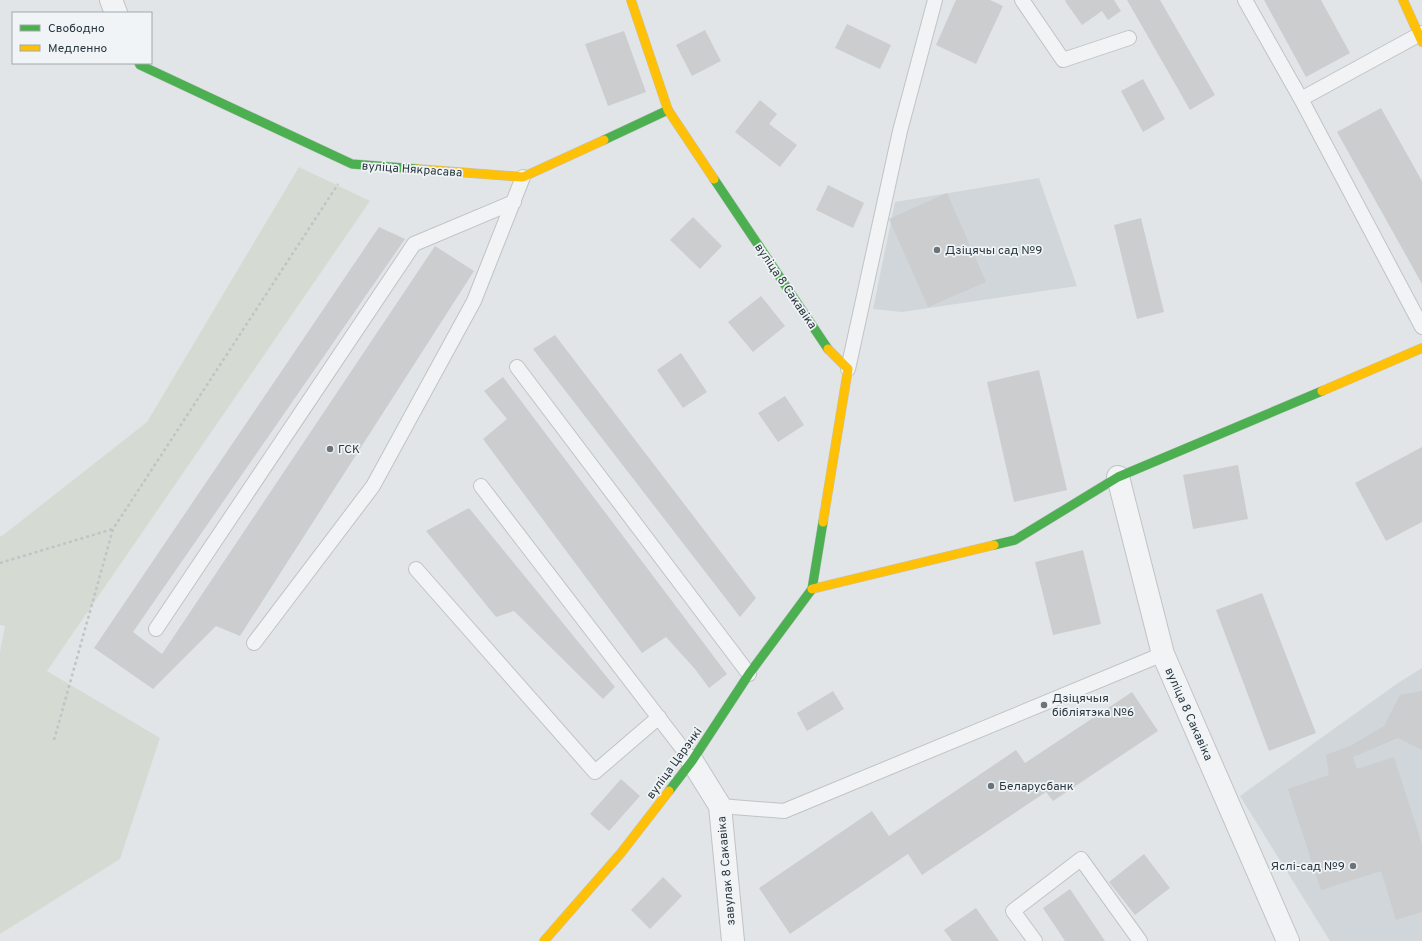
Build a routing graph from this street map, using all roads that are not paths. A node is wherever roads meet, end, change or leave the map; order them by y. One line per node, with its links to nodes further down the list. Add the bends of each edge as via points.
1 (111, 0): 7 (street)
2 (631, 0): 12 (street, вуліца 8 Сакавіка)
3 (935, 0): 18 (lane, via 900,131)
4 (1022, 0): 9 (lane, via 1063,60)
5 (1245, 0): 11 (lane)
6 (1403, 0): 8 (street)
7 (116, 12)
8 (1421, 37): 11 (lane)
9 (1129, 38)
10 (141, 64): 13 (street, вуліца Някрасава, via 352,164)
11 (1301, 99): 15 (lane)
12 (668, 110): 13 (street, вуліца Някрасава); 18 (street, вуліца 8 Сакавіка, via 828,349)
13 (523, 177): 14 (lane)
14 (514, 202): 23 (lane, via 414,244); 24 (lane, via 474,301 373,486)
15 (1422, 327)
16 (1422, 348): 19 (street)
17 (517, 366): 26 (lane)
18 (848, 369): 22 (street)
19 (1118, 477): 22 (street, via 1015,540); 25 (street, вуліца 8 Сакавіка)
20 (481, 486): 27 (lane)
21 (416, 569): 27 (lane, via 595,772)
22 (812, 589): 26 (street, вуліца Царэнкі)
23 (156, 629)
24 (254, 643)
25 (1163, 654): 29 (lane, via 784,811); 34 (street, вуліца 8 Сакавіка)
26 (749, 674): 28 (street, вуліца Царэнкі)
27 (659, 717): 28 (lane)
28 (692, 760): 29 (street, завулак 8 Сакавіка); 30 (street, вуліца Царэнкі, via 621,854)
29 (720, 806): 31 (street, завулак 8 Сакавіка)
30 (544, 941)
31 (733, 941)
32 (1034, 941): 33 (lane, via 1013,911 1081,859)
33 (1140, 941)
34 (1288, 941)

